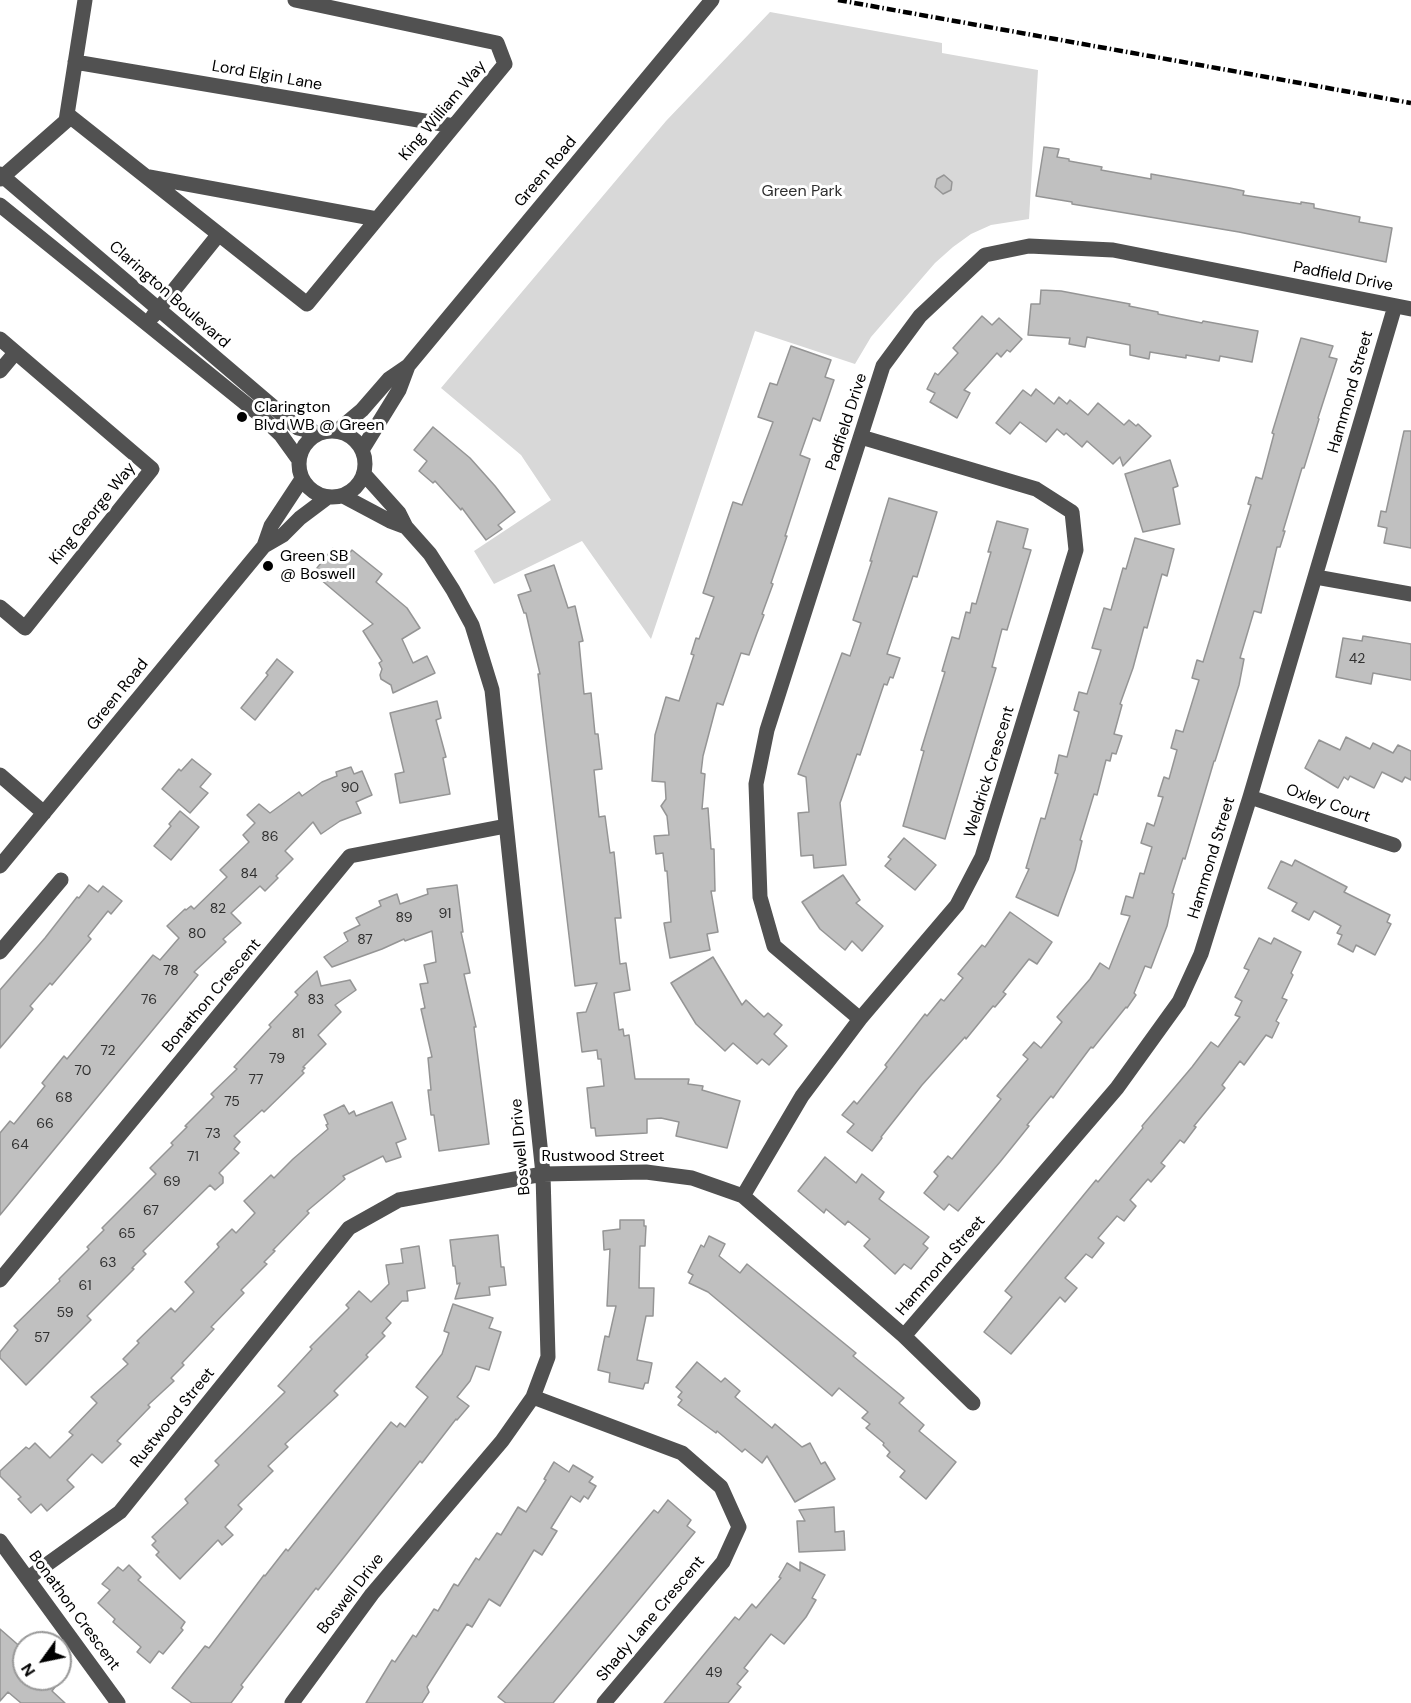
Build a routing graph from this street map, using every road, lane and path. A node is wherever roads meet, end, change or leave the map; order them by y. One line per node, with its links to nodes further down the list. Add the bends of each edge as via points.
1 (85, 0): 4 (street)
2 (295, 0): 6 (street, King William Way, via 497,43 505,64)
3 (712, 0): 18 (street, Green Road)
4 (75, 62): 5 (street); 6 (street, Lord Elgin Lane)
5 (67, 114): 7 (street, via 66,121); 8 (street, King William Way)
6 (454, 126): 10 (street, King William Way)
7 (1, 176): 14 (street, Clarington Boulevard)
8 (146, 177): 10 (street, King William Way); 11 (street, King William Way)
9 (0, 205): 15 (street, Clarington Boulevard)
10 (377, 219): 11 (street, King William Way, via 307,304)
11 (219, 234): 14 (street)
12 (1395, 306): 13 (street, Padfield Drive); 22 (street, Padfield Drive, via 1113,250 1029,246 985,255 920,316 884,366); 30 (street, Hammond Street)
13 (1411, 309)
14 (159, 310): 15 (street); 21 (street, Clarington Boulevard, via 297,428)
15 (146, 323): 24 (street, Clarington Boulevard, via 261,416)
16 (0, 339): 17 (street, King George Way)
17 (15, 353): 19 (street); 32 (street, King George Way, via 152,469 25,628)
18 (408, 366): 20 (street, Green Road, via 389,379); 23 (street, Green Road, via 399,390)
19 (0, 371)
20 (337, 431): 21 (street); 23 (street, via 352,438)
21 (319, 433): 24 (street, via 305,444)
22 (861, 436): 41 (street, Padfield Drive, via 767,730 756,784 760,897 774,946); 41 (street, Weldrick Crescent, via 1036,489 1072,512 1076,550 982,857 957,904)
23 (362, 450): 25 (street)
24 (299, 460): 26 (street)
25 (364, 474): 27 (street, via 356,487); 28 (street, Boswell Drive, via 399,513)
26 (302, 479): 27 (street, via 310,489); 29 (street, Green Road, via 271,526)
27 (335, 496): 28 (street, Boswell Drive, via 358,502); 29 (street, Green Road)
28 (406, 527): 36 (street, Boswell Drive, via 430,554 472,625 492,690)
29 (264, 546): 35 (street, Green Road)
30 (1316, 577): 31 (street); 34 (street, Hammond Street)
31 (1411, 594)
32 (0, 607)
33 (0, 775): 35 (street)
34 (1250, 796): 37 (street, Oxley Court); 45 (street, Hammond Street, via 1201,954 1179,1002 1117,1088)
35 (44, 813): 38 (street, Green Road)
36 (506, 826): 42 (street, Boswell Drive); 44 (street, Bonathon Crescent, via 350,856)
37 (1394, 846)
38 (0, 866)
39 (62, 880): 40 (street)
40 (0, 952)
41 (860, 1019): 43 (street, Weldrick Crescent, via 802,1096)
42 (543, 1174): 43 (street, Rustwood Street, via 646,1172 692,1178); 46 (street, Boswell Drive, via 548,1357); 49 (street, Rustwood Street, via 399,1200 349,1228 120,1512)
43 (743, 1196): 45 (street, Rustwood Street)
44 (0, 1280)
45 (904, 1336): 47 (street, Rustwood Street)
46 (533, 1397): 51 (street, Boswell Drive, via 502,1441 372,1594); 52 (street, Shady Lane Crescent, via 682,1453 721,1486 739,1527 723,1562)
47 (973, 1403)
48 (0, 1541): 49 (street, Bonathon Crescent)
49 (28, 1578): 50 (street, Bonathon Crescent)
50 (118, 1703)
51 (292, 1703)
52 (604, 1703)

